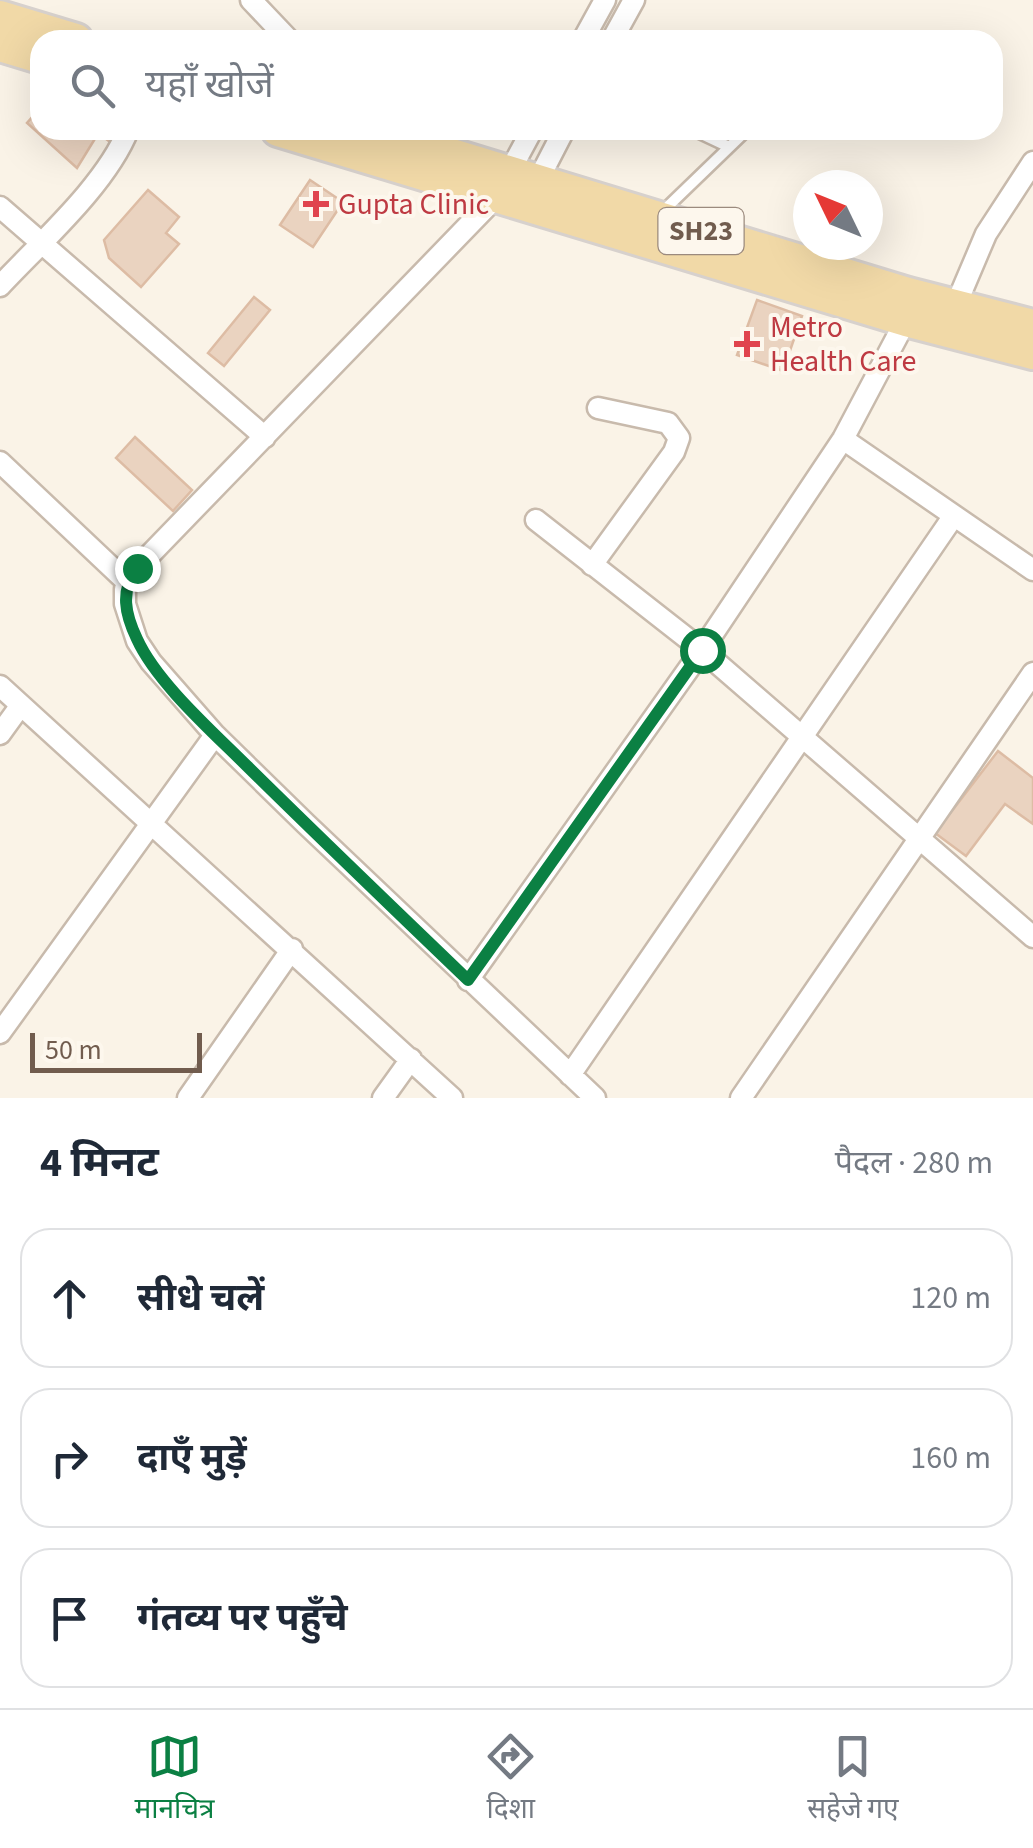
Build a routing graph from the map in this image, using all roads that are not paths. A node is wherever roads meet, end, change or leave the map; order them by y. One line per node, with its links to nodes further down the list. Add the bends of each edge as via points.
1 (250, 0): 6 (street)
2 (604, 0): 7 (street)
3 (634, 0): 8 (street)
4 (0, 17): 5 (main road)
5 (43, 30)
6 (280, 30)
7 (588, 30)
8 (618, 30)
9 (0, 45): 10 (main road)
10 (30, 54)
11 (124, 140): 23 (street)
12 (325, 140): 20 (main road)
13 (395, 140): 20 (main road, SH23)
14 (529, 140): 20 (street)
15 (556, 140): 20 (street)
16 (714, 140): 18 (lane)
17 (734, 140): 18 (lane)
18 (727, 146): 22 (lane)
19 (1033, 162): 25 (street, via 986,234)
20 (516, 189): 22 (main road, SH23); 26 (main road); 30 (street)
21 (0, 208): 23 (street)
22 (656, 217): 25 (main road, SH23)
23 (41, 242): 24 (street); 30 (street)
24 (0, 286)
25 (956, 307): 27 (main road, SH23)
26 (906, 320): 28 (main road); 31 (street)
27 (1033, 326)
28 (1033, 353)
29 (598, 408): 35 (street, via 668,423 679,438)
30 (265, 436): 37 (street)
31 (843, 439): 33 (street); 38 (street)
32 (0, 462): 37 (street)
33 (954, 517): 36 (street); 44 (street)
34 (536, 520): 35 (street)
35 (592, 565): 38 (street)
36 (1033, 570)
37 (127, 582): 43 (street, via 125,604 138,641)
38 (702, 650): 44 (street); 49 (street)
39 (1033, 674): 46 (street)
40 (0, 686): 41 (street)
41 (21, 704): 42 (street); 45 (street)
42 (0, 734)
43 (215, 735): 45 (street); 49 (street)
44 (803, 741): 46 (street); 52 (street)
45 (150, 821): 48 (street); 50 (street)
46 (920, 841): 47 (street); 57 (street)
47 (1033, 937)
48 (292, 949): 51 (street); 53 (street)
49 (468, 980): 52 (street)
50 (0, 1033)
51 (411, 1059): 54 (street); 55 (street)
52 (570, 1075): 56 (street)
53 (188, 1098)
54 (383, 1098)
55 (452, 1098)
56 (595, 1098)
57 (741, 1098)

